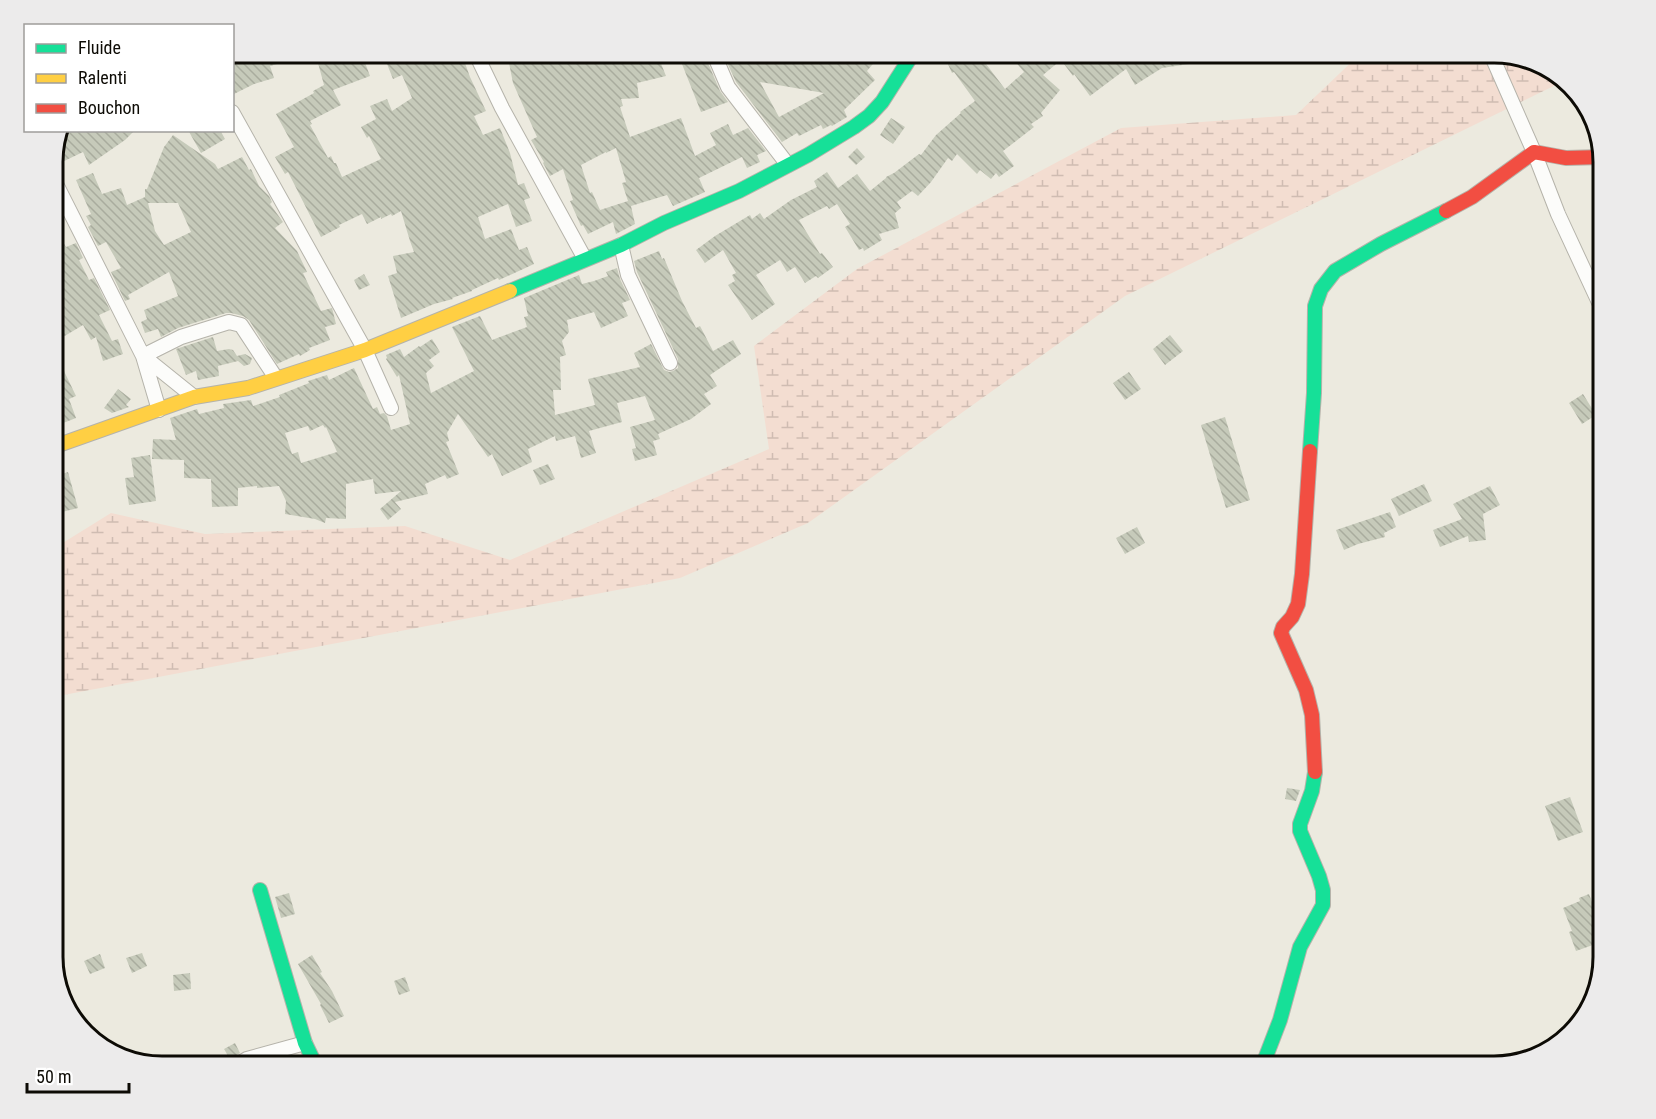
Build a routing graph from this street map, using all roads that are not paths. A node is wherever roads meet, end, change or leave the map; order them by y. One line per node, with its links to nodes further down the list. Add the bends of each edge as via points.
1 (480, 63): 11 (street)
2 (718, 63): 8 (street, via 728,87)
3 (907, 63): 8 (street, via 869,116)
4 (1495, 63): 6 (street)
5 (234, 116): 13 (street)
6 (1534, 152): 7 (street, via 1566,158); 12 (street); 25 (street, via 1473,197 1335,271 1321,289 1315,306 1314,393 1302,574 1298,604 1281,633 1306,690 1312,715 1315,772 1300,831 1319,876 1323,905 1300,946)
7 (1593, 157)
8 (788, 165): 10 (street)
9 (63, 198): 14 (street)
10 (621, 245): 11 (street); 15 (street, via 628,275)
11 (585, 259): 13 (street)
12 (1593, 288)
13 (365, 350): 16 (street); 18 (street)
14 (143, 356): 16 (street, via 181,337 229,322 241,325); 17 (street); 19 (street)
15 (670, 363)
16 (276, 378): 17 (street, via 248,388)
17 (194, 397): 19 (street)
18 (391, 408)
19 (159, 410): 20 (street)
20 (63, 444)
21 (260, 890): 22 (street)
22 (305, 1043): 23 (street); 24 (street)
23 (258, 1056)
24 (311, 1056)
25 (1267, 1056)

